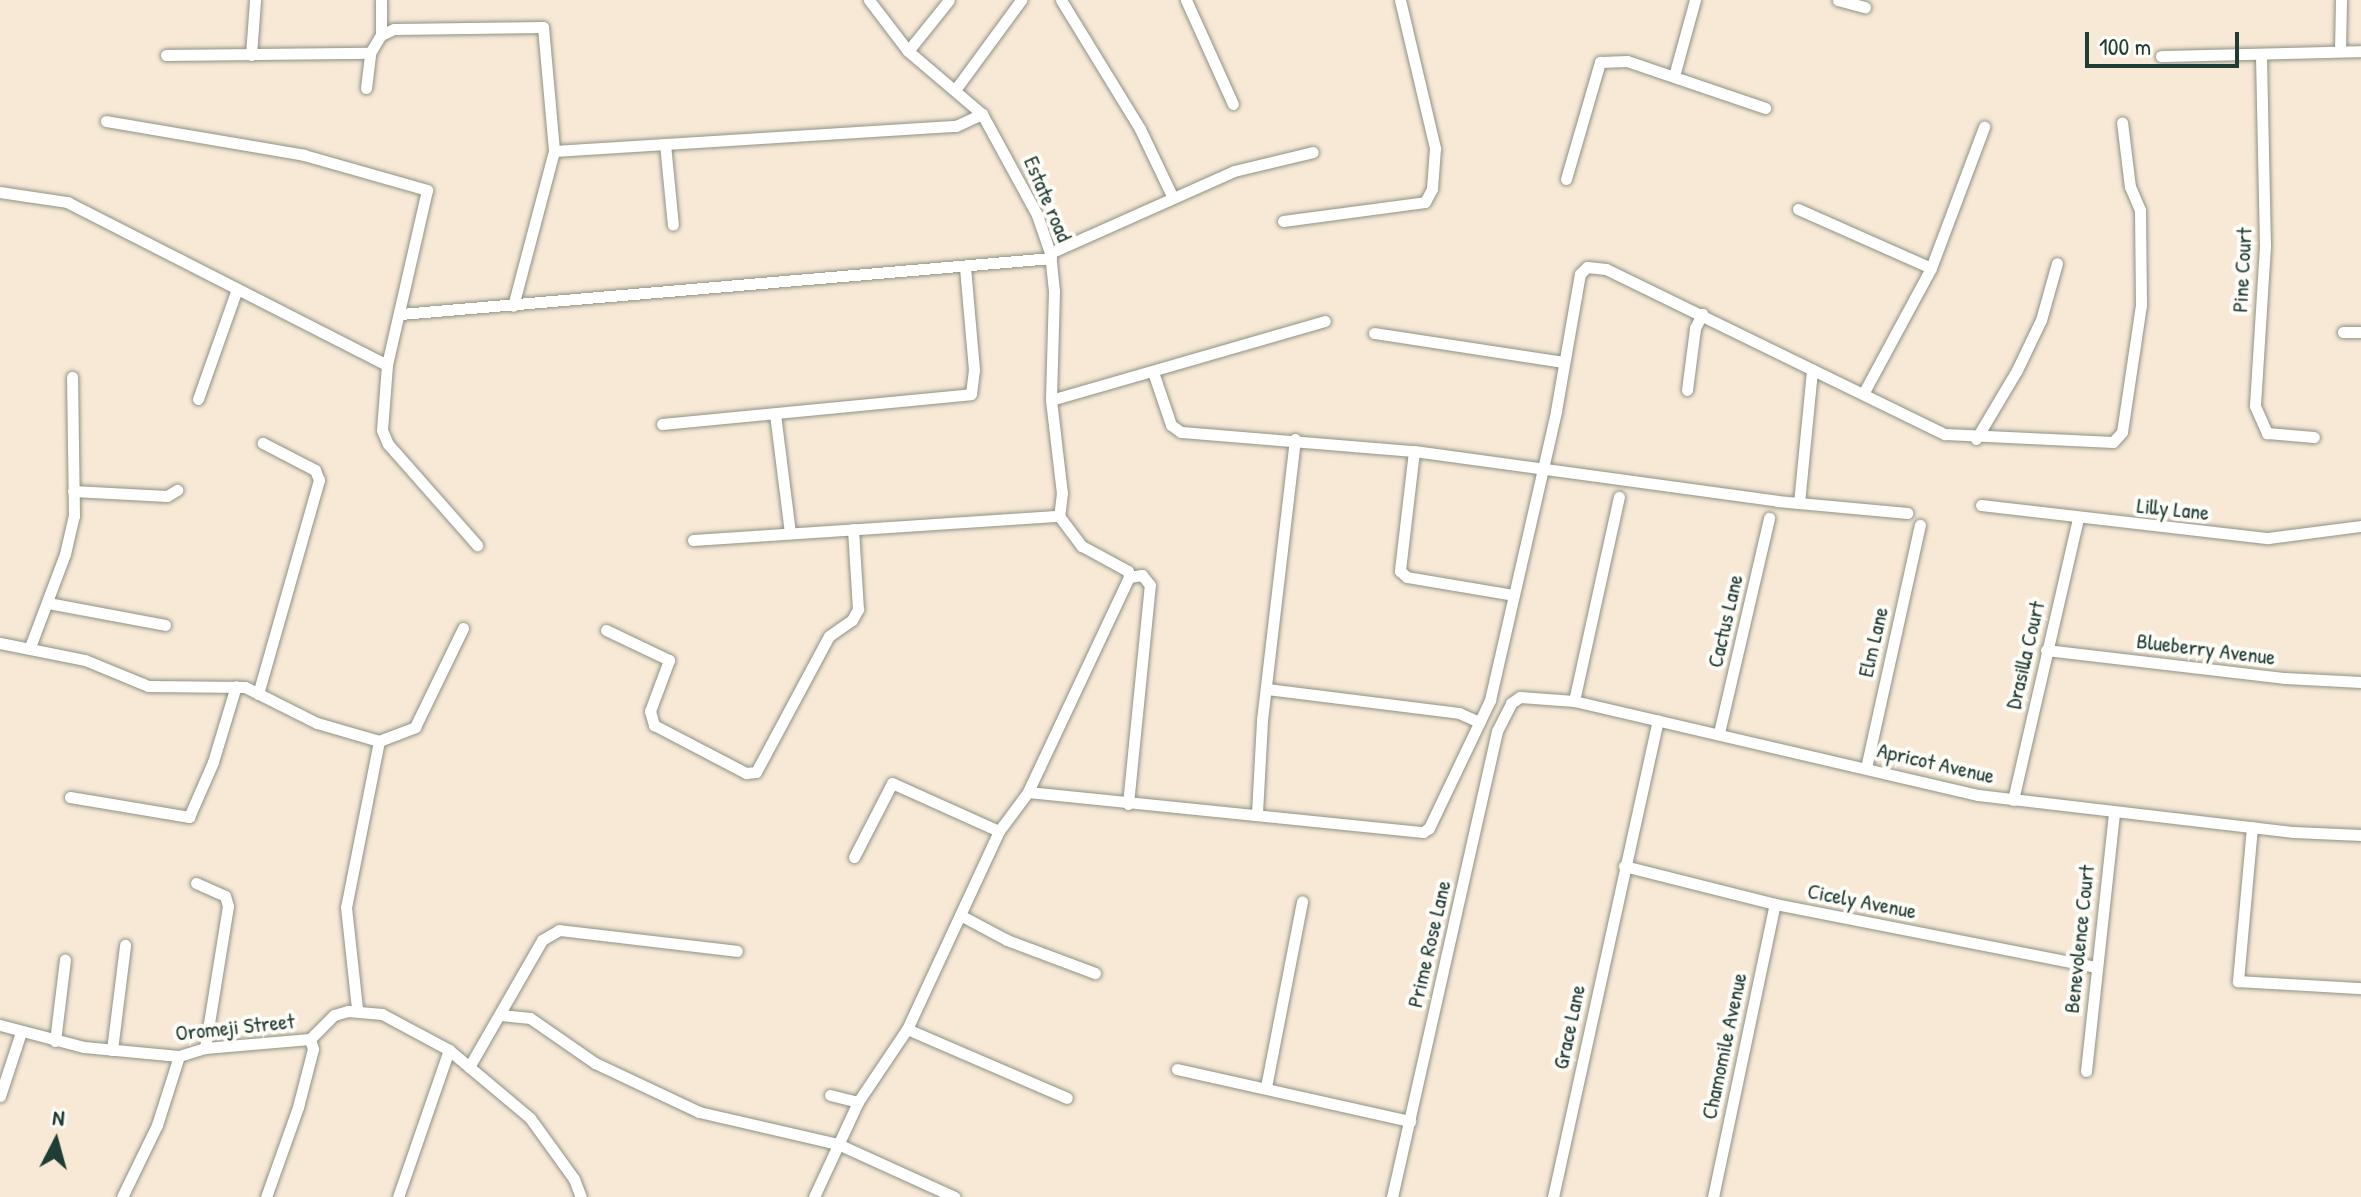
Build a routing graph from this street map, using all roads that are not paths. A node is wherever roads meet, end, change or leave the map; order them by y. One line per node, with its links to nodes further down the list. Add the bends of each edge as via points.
1 (255, 0): 19 (street)
2 (381, 0): 13 (street)
3 (869, 0): 14 (street, Estate road)
4 (949, 0): 14 (street)
5 (1021, 0): 24 (street)
6 (1061, 0): 36 (street, via 1140,129)
7 (1186, 0): 25 (street)
8 (1400, 0): 38 (street, via 1435,148 1432,189 1425,202)
9 (1695, 0): 22 (street)
10 (1838, 0): 12 (street)
11 (2341, 0): 15 (street)
12 (1865, 7)
13 (381, 35): 17 (street); 32 (street, via 394,29 543,27)
14 (908, 51): 24 (street, Estate road)
15 (2340, 51): 16 (street); 21 (street)
16 (2361, 51)
17 (370, 53): 19 (street); 23 (street)
18 (166, 55): 19 (street)
19 (251, 55)
20 (2161, 56): 21 (street)
21 (2261, 56): 63 (street, Pine Court, via 2265,246 2255,406 2267,433)
22 (1674, 76): 26 (street); 34 (street, via 1627,61 1600,62)
23 (366, 88)
24 (955, 90): 27 (street, Estate road)
25 (1233, 104)
26 (1765, 108)
27 (982, 114): 31 (street, via 956,126); 40 (street, Estate road, via 1018,172)
28 (106, 121): 46 (street, via 304,155 419,184 427,190 429,202)
29 (2122, 122): 65 (street, via 2130,187 2140,210 2141,291 2122,432 2107,444)
30 (1984, 127): 43 (street)
31 (665, 144): 32 (street); 39 (street)
32 (554, 151): 45 (street)
33 (1313, 152): 36 (street, via 1234,171)
34 (1566, 179)
35 (0, 192): 44 (street, via 67,202)
36 (1173, 198): 40 (street)
37 (1798, 209): 43 (street)
38 (1283, 221)
39 (673, 225)
40 (1051, 255): 42 (street); 60 (street, Estate road)
41 (2057, 263): 65 (street, via 2023,358)
42 (965, 268): 45 (street); 61 (street, via 974,370 971,394)
43 (1931, 268): 58 (street)
44 (237, 289): 53 (street); 59 (street)
45 (513, 306): 46 (street)
46 (401, 314): 53 (street)
47 (1702, 314): 52 (street, via 1606,269 1587,267 1580,274); 54 (street); 57 (street, via 1695,328)
48 (1325, 321): 55 (street)
49 (2343, 332): 50 (street)
50 (2361, 332)
51 (1374, 333): 52 (street)
52 (1563, 362): 68 (street)
53 (387, 365): 83 (street, via 380,413 388,444)
54 (1812, 370): 58 (street); 72 (street)
55 (1153, 372): 60 (street); 64 (street, via 1171,425 1181,432)
56 (72, 377): 70 (street)
57 (1687, 390)
58 (1863, 394): 65 (street, via 1945,434)
59 (198, 399)
60 (1051, 400): 75 (street, Estate road, via 1062,493)
61 (775, 414): 62 (street); 81 (street)
62 (662, 424)
63 (2314, 437)
64 (1295, 439): 67 (street); 95 (street)
65 (1976, 439)
66 (263, 443): 96 (street, via 315,470 319,480)
67 (1414, 451): 68 (street); 85 (street, via 1400,571 1407,577)
68 (1542, 468): 72 (street); 85 (street)
69 (177, 490): 70 (street, via 167,496)
70 (73, 491): 86 (street, via 65,554)
71 (1619, 497): 97 (street)
72 (1799, 503): 74 (street)
73 (1981, 505): 77 (street, Lilly Lane)
74 (1907, 513)
75 (1059, 516): 80 (street); 84 (street, via 1082,546 1128,571)
76 (1769, 518): 101 (street, Cactus Lane)
77 (2078, 519): 79 (street, Lilly Lane, via 2268,538); 92 (street, Drasilla Court)
78 (1920, 525): 103 (street, Elm Lane)
79 (2361, 526)
80 (853, 529): 81 (street); 89 (street, via 858,609 829,636 756,772 746,773 654,725 650,711 669,660)
81 (790, 533): 82 (street)
82 (693, 540)
83 (477, 545)
84 (1129, 577): 104 (street); 107 (street, via 1142,575 1150,585)
85 (1513, 595): 100 (street, via 1490,700)
86 (48, 603): 87 (street); 91 (street)
87 (165, 625)
88 (463, 628): 102 (street, via 415,727)
89 (606, 630)
90 (0, 643): 91 (street)
91 (30, 647): 94 (street, via 85,660 148,686)
92 (2046, 650): 93 (street, Blueberry Avenue); 106 (street, Drasilla Court)
93 (2361, 682)
94 (236, 686): 96 (street); 105 (street, via 213,762 189,817)
95 (1267, 689): 100 (street, via 1445,711); 109 (street)
96 (258, 694): 102 (street, via 317,723)
97 (1574, 701): 98 (street, Apricot Avenue, via 1532,694); 99 (street, Apricot Avenue)
98 (1511, 703): 144 (street, Prime Rose Lane, via 1497,731)
99 (1658, 720): 101 (street, Apricot Avenue); 114 (street, Grace Lane)
100 (1479, 722): 109 (street, via 1423,832)
101 (1719, 733): 103 (street, Apricot Avenue)
102 (379, 741): 125 (street, via 346,907)
103 (1866, 768): 106 (street, Apricot Avenue)
104 (1028, 792): 107 (street); 111 (street)
105 (70, 797)
106 (2013, 800): 108 (street, Apricot Avenue)
107 (1128, 804): 109 (street)
108 (2114, 812): 110 (street, Apricot Avenue); 122 (street, Benevolence Court)
109 (1257, 813)
110 (2252, 827): 112 (street, Apricot Avenue); 124 (street, via 2238,981)
111 (999, 831): 113 (street, via 892,783); 118 (street)
112 (2361, 835)
113 (854, 857)
114 (1624, 866): 117 (street, Cicely Avenue); 153 (street, Grace Lane)
115 (196, 883): 132 (street, via 225,896 228,906)
116 (1302, 901): 139 (street)
117 (1775, 904): 122 (street, Cicely Avenue); 154 (street, Chamomile Avenue)
118 (960, 915): 123 (street, via 1007,940); 128 (street)
119 (125, 945): 133 (street)
120 (737, 951): 126 (street, via 559,930 542,940)
121 (65, 960): 131 (street)
122 (2095, 967): 138 (street, Benevolence Court)
123 (1095, 973)
124 (2361, 988)
125 (357, 1009): 130 (street, Oromeji Street, via 334,1015); 134 (street, via 382,1014)
126 (501, 1015): 136 (street); 145 (street, via 530,1018 595,1063 699,1112)
127 (0, 1025): 129 (street, Oromeji Street)
128 (907, 1029): 142 (street); 143 (street)
129 (21, 1032): 131 (street, Oromeji Street); 141 (street)
130 (310, 1039): 132 (street, Oromeji Street); 147 (street, via 313,1049 298,1107)
131 (55, 1041): 133 (street, Oromeji Street)
132 (205, 1048): 135 (street, Oromeji Street)
133 (112, 1050): 135 (street, Oromeji Street)
134 (449, 1050): 136 (street); 148 (street)
135 (179, 1056): 146 (street, via 157,1125)
136 (469, 1067): 149 (street, via 530,1118)
137 (1177, 1069): 139 (street)
138 (2086, 1071)
139 (1266, 1087): 144 (street)
140 (830, 1095): 143 (street)
141 (0, 1096)
142 (1067, 1098)
143 (858, 1102): 145 (street)
144 (1410, 1121): 152 (street, Prime Rose Lane)
145 (838, 1144): 150 (street); 151 (street)
146 (122, 1197)
147 (266, 1197)
148 (398, 1197)
149 (581, 1197)
150 (814, 1197)
151 (955, 1197)
152 (1392, 1197)
153 (1553, 1197)
154 (1713, 1197)

